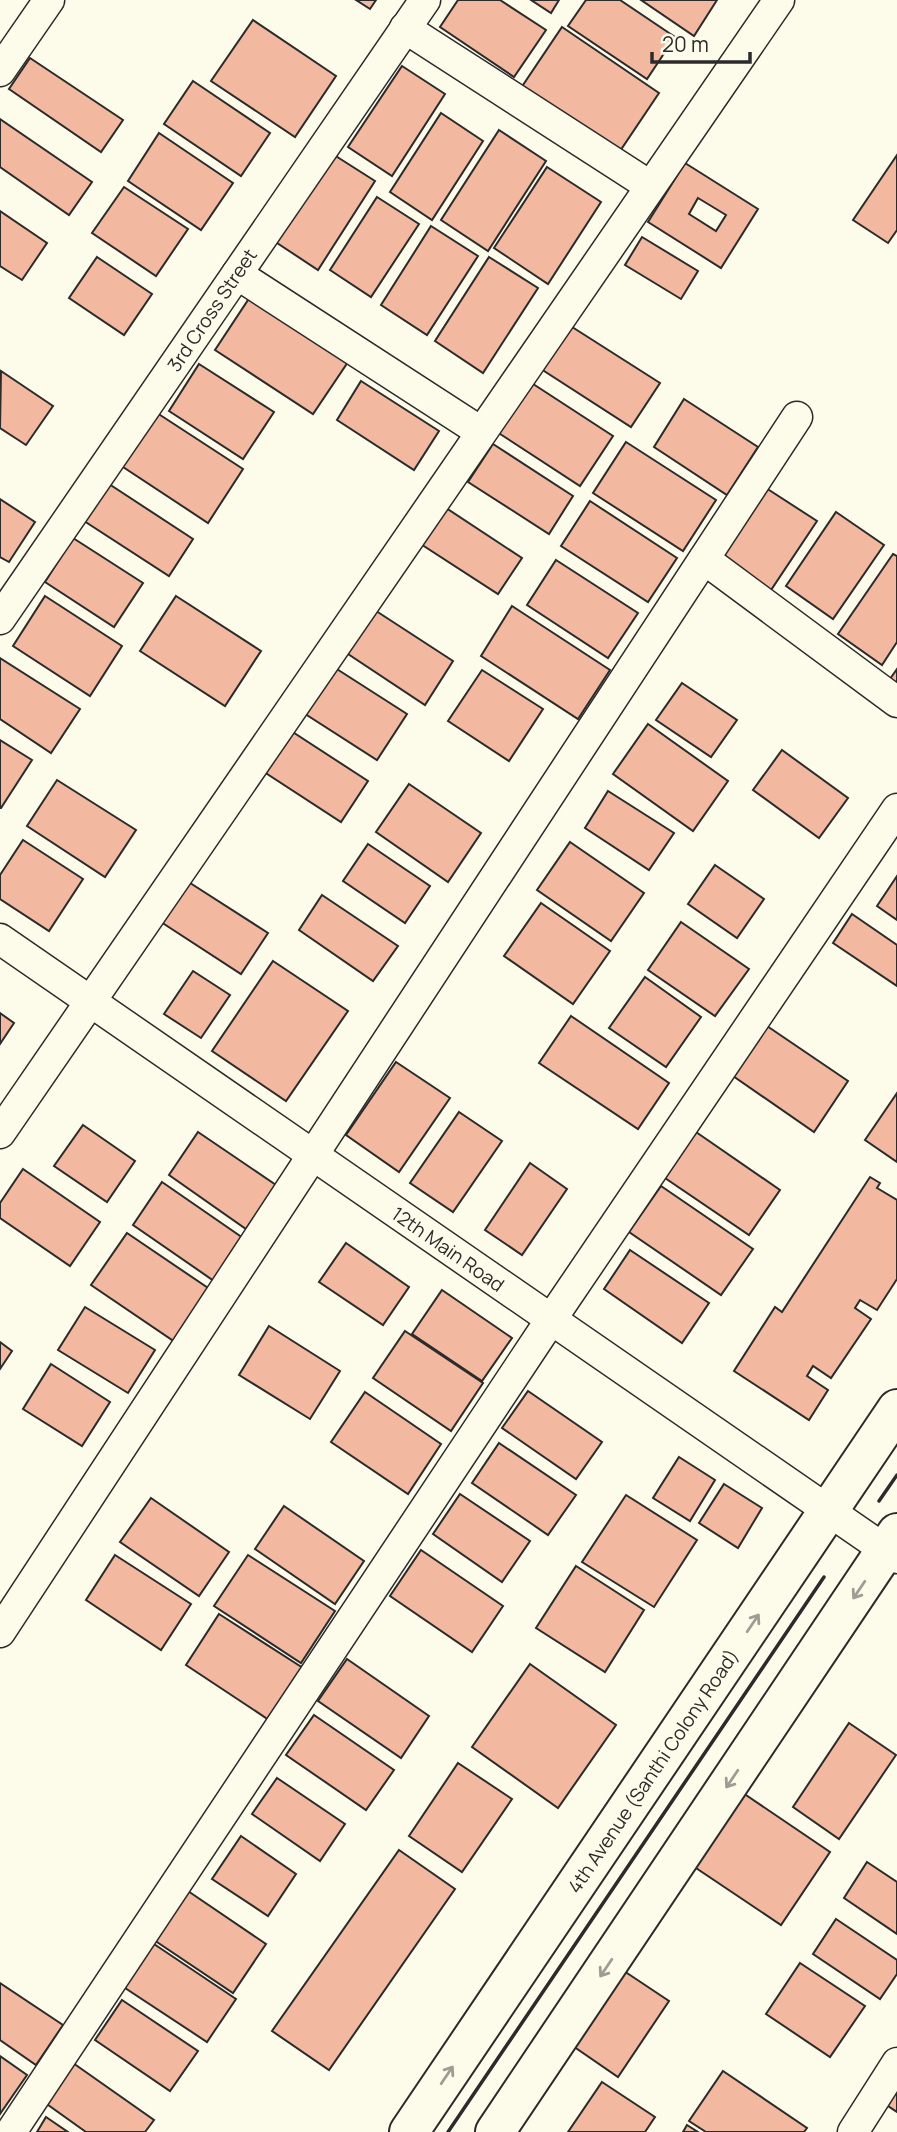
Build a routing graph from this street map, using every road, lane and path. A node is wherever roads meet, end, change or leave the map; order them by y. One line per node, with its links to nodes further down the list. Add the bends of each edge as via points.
1 (49, 0): 5 (street)
2 (425, 0): 4 (street, 3rd Cross Street)
3 (779, 0): 6 (street)
4 (405, 28): 6 (street); 7 (street, 3rd Cross Street)
5 (0, 71)
6 (650, 186): 9 (street)
7 (237, 274): 9 (street); 11 (street, 3rd Cross Street)
8 (797, 417): 10 (street)
9 (481, 432): 15 (street)
10 (704, 559): 12 (street); 17 (street)
11 (0, 619)
12 (897, 702)
13 (897, 809): 18 (street)
14 (0, 939): 15 (street, 12th Main Road)
15 (91, 1000): 16 (street); 17 (street, 12th Main Road)
16 (0, 1133)
17 (315, 1154): 18 (street, 12th Main Road); 22 (street)
18 (550, 1321): 20 (street, 12th Main Road); 25 (street)
19 (897, 1409): 20 (street, 4th Avenue (Santhi Colony Road))
20 (828, 1512): 21 (street, 12th Main Road); 26 (street, 4th Avenue (Santhi Colony Road), one-way to 20)
21 (893, 1547): 27 (street, one-way to 27)
22 (0, 1632)
23 (897, 2063): 24 (street)
24 (867, 2127)
25 (11, 2132)
26 (409, 2132)
27 (495, 2132)

